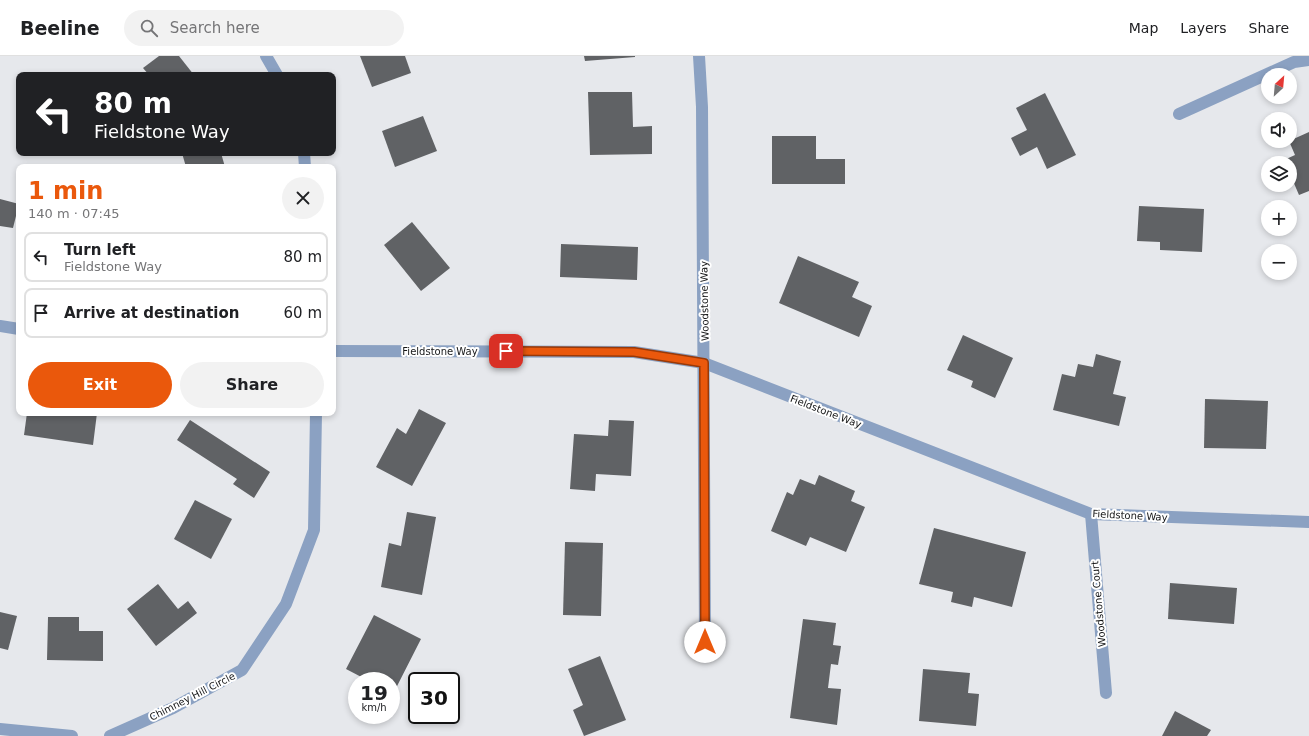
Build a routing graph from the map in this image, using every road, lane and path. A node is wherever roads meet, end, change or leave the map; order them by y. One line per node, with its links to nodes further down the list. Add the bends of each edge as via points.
1 (266, 56): 4 (street)
2 (699, 56): 9 (street, Woodstone Way, via 702,107)
3 (1309, 60): 5 (street, via 1294,62)
4 (275, 72)
5 (1179, 114)
6 (0, 326): 7 (street)
7 (16, 329)
8 (336, 351): 9 (street, Fieldstone Way, via 634,352)
9 (704, 363): 11 (street, Fieldstone Way); 13 (street, Woodstone Way)
10 (316, 416): 17 (street, Chimney Hill Circle, via 314,530 286,604 242,670 173,708)
11 (1091, 514): 12 (street, Fieldstone Way); 14 (street, Woodstone Court)
12 (1309, 522)
13 (705, 642)
14 (1106, 693)
15 (0, 730): 16 (street)
16 (72, 736)
17 (110, 736)

